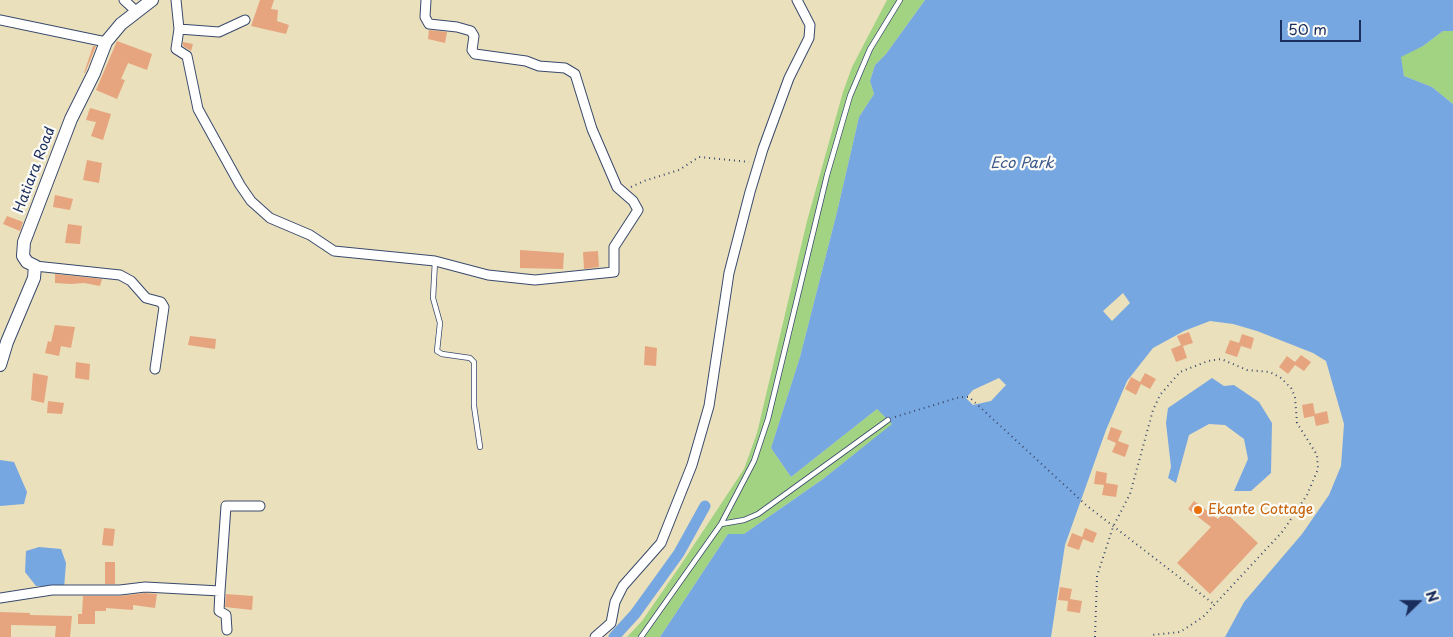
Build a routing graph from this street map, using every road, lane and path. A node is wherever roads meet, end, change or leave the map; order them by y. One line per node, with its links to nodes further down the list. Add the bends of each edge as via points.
1 (124, 0): 7 (street)
2 (152, 0): 7 (street, Hatiara Road)
3 (176, 0): 10 (street)
4 (426, 0): 13 (street, via 425,17 429,24 471,31 475,54 570,70 579,82 592,129 618,187)
5 (797, 0): 12 (street, via 810,25 808,38)
6 (900, 0): 22 (lane, via 870,49 850,96 827,176 768,419 754,461)
7 (137, 12): 11 (street, Hatiara Road, via 121,24)
8 (0, 20): 11 (street)
9 (245, 20): 10 (street, via 219,32)
10 (179, 29): 14 (street, via 176,49 187,56 198,109 251,201 270,218 310,235 334,251)
11 (106, 42): 15 (street, Hatiara Road, via 68,128 24,242 23,256)
12 (758, 164): 13 (path, via 699,157 679,170 635,184); 28 (street, via 729,273 712,394 692,465 661,543 623,586 615,602 611,623)
13 (626, 196): 14 (street, via 638,210 614,247 614,272 535,280 471,272)
14 (435, 261): 20 (lane, via 433,298 440,323 437,351 470,358 474,362 474,406)
15 (35, 266): 16 (street, via 30,288); 18 (street, via 120,275 131,281 146,298 161,302 164,307)
16 (3, 341): 17 (street)
17 (0, 365)
18 (154, 370)
19 (888, 420): 22 (lane, via 758,514); 23 (path, via 966,396)
20 (480, 447)
21 (260, 506): 24 (street, via 226,506)
22 (721, 524): 29 (lane)
23 (1113, 527): 26 (path); 26 (path, via 1130,494 1152,410 1168,383 1180,372 1220,358 1247,370 1270,372 1282,378 1292,388 1297,423 1317,455 1318,468 1292,520); 30 (path, via 1097,576)
24 (220, 591): 25 (street, via 145,587 52,590); 27 (street, via 219,611 226,615)
25 (0, 598)
26 (1215, 605): 31 (path, via 1180,632)
27 (227, 630)
28 (594, 637)
29 (641, 637)
30 (1095, 637)
31 (1150, 637)

